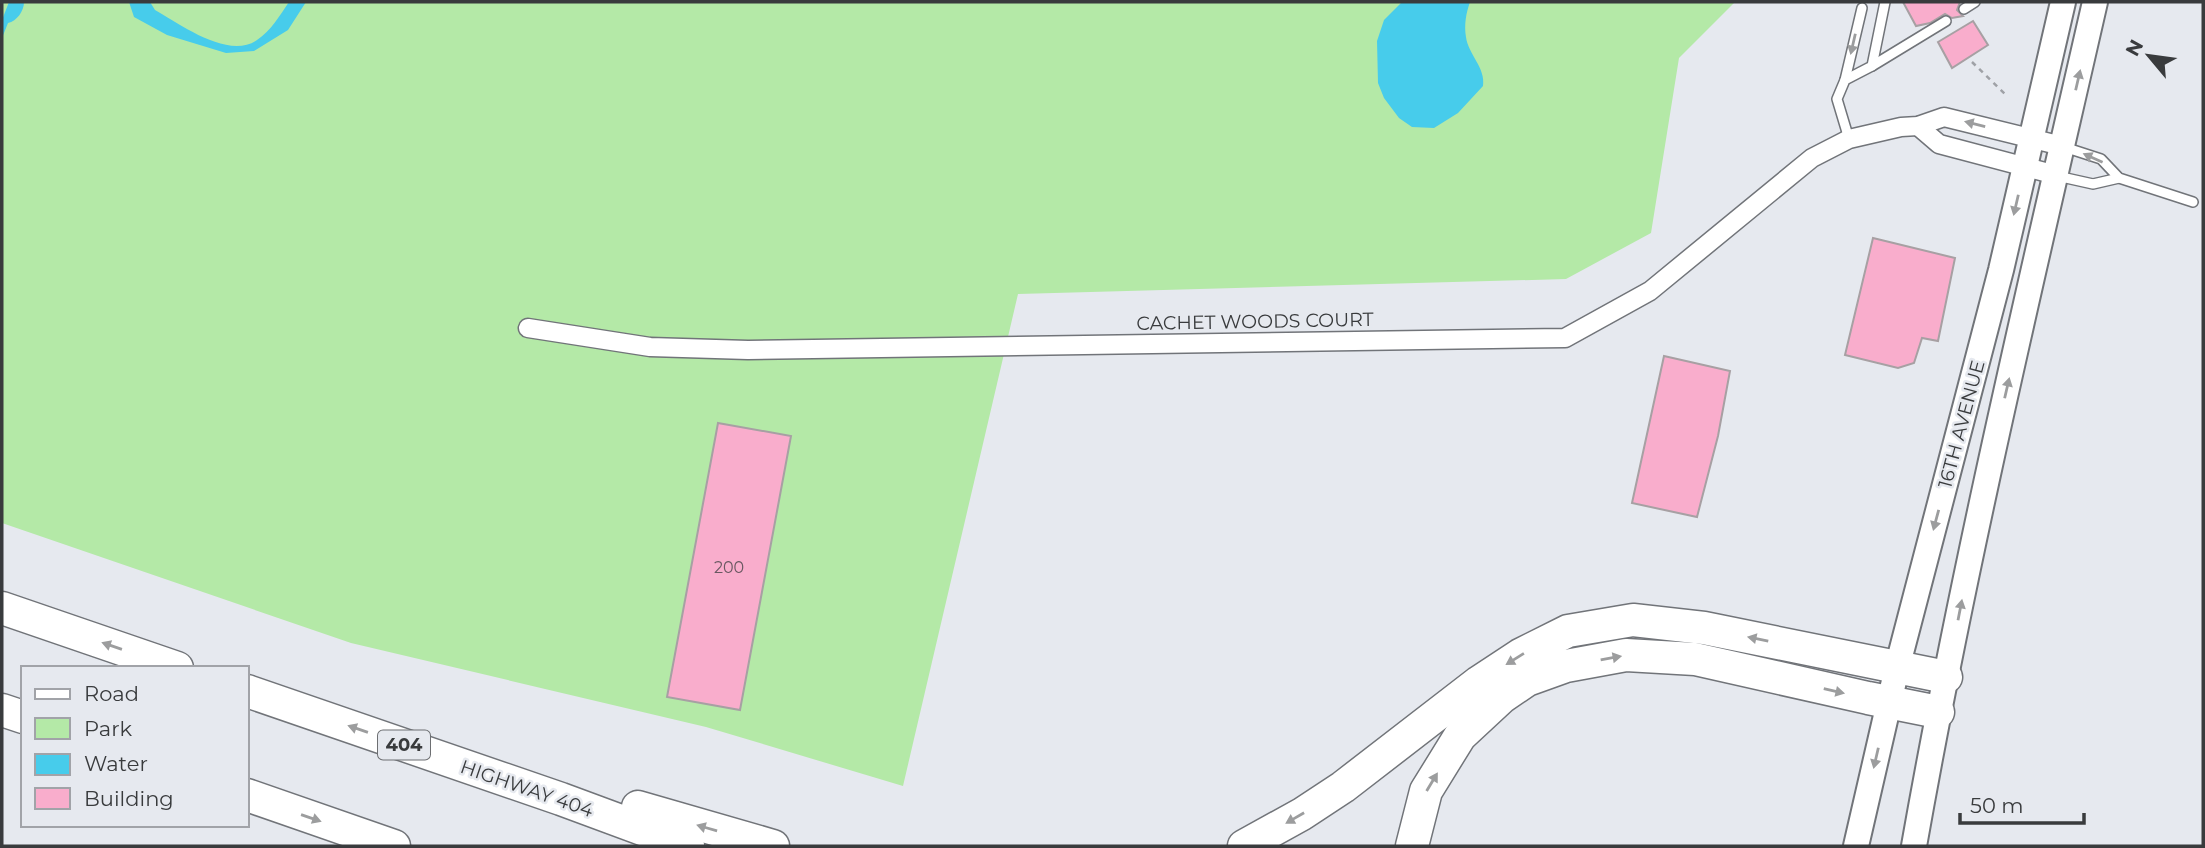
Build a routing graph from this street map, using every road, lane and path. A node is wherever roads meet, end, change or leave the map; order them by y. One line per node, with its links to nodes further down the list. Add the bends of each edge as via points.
1 (1885, 2): 7 (lane)
2 (2063, 2): 12 (main road, 16TH AVENUE)
3 (2095, 2): 13 (main road, 16TH AVENUE, one-way to 3)
4 (1861, 8): 8 (lane, one-way to 8)
5 (1946, 21): 7 (lane, via 1933,24)
6 (1972, 62): 9 (path)
7 (1872, 66): 8 (lane)
8 (1845, 80): 11 (lane, via 1836,99)
9 (2006, 95)
10 (1918, 126): 11 (street, CACHET WOODS COURT); 12 (street, CACHET WOODS COURT, one-way to 10, via 1944,117); 14 (street, via 1939,144)
11 (1849, 139): 18 (street, CACHET WOODS COURT, via 1812,158 1650,291 1565,338 748,350 649,347)
12 (2033, 139): 13 (street, CACHET WOODS COURT); 14 (main road, 16TH AVENUE)
13 (2062, 146): 15 (main road, 16TH AVENUE); 16 (lane, one-way to 13, via 2101,159)
14 (2025, 168): 15 (street); 21 (main road, 16TH AVENUE, one-way to 21)
15 (2056, 175): 16 (lane, via 2093,184); 22 (main road, 16TH AVENUE, one-way to 15)
16 (2119, 178): 17 (lane)
17 (2193, 202)
18 (528, 328)
19 (2, 608): 20 (highway, one-way to 19)
20 (171, 666)
21 (1897, 668): 22 (highway); 24 (main road, 16TH AVENUE); 33 (highway, one-way to 33, via 1704,628 1633,620 1568,631 1479,682 1343,787)
22 (1946, 677): 26 (main road, 16TH AVENUE)
23 (248, 691): 29 (highway, HIGHWAY 404 / 404, one-way to 23)
24 (1889, 702): 26 (highway); 34 (highway, one-way to 24, via 1426,791 1460,736 1527,680 1566,666 1626,655 1695,659); 35 (main road, 16TH AVENUE, one-way to 35)
25 (2, 710): 27 (highway)
26 (1938, 712): 36 (main road, 16TH AVENUE)
27 (21, 717)
28 (248, 795): 30 (highway, one-way to 30)
29 (561, 799): 31 (highway, HIGHWAY 404 / 404); 32 (highway, one-way to 29, via 605,797)
30 (394, 846)
31 (688, 846)
32 (773, 846)
33 (1244, 846)
34 (1412, 846)
35 (1856, 846)
36 (1914, 846)

